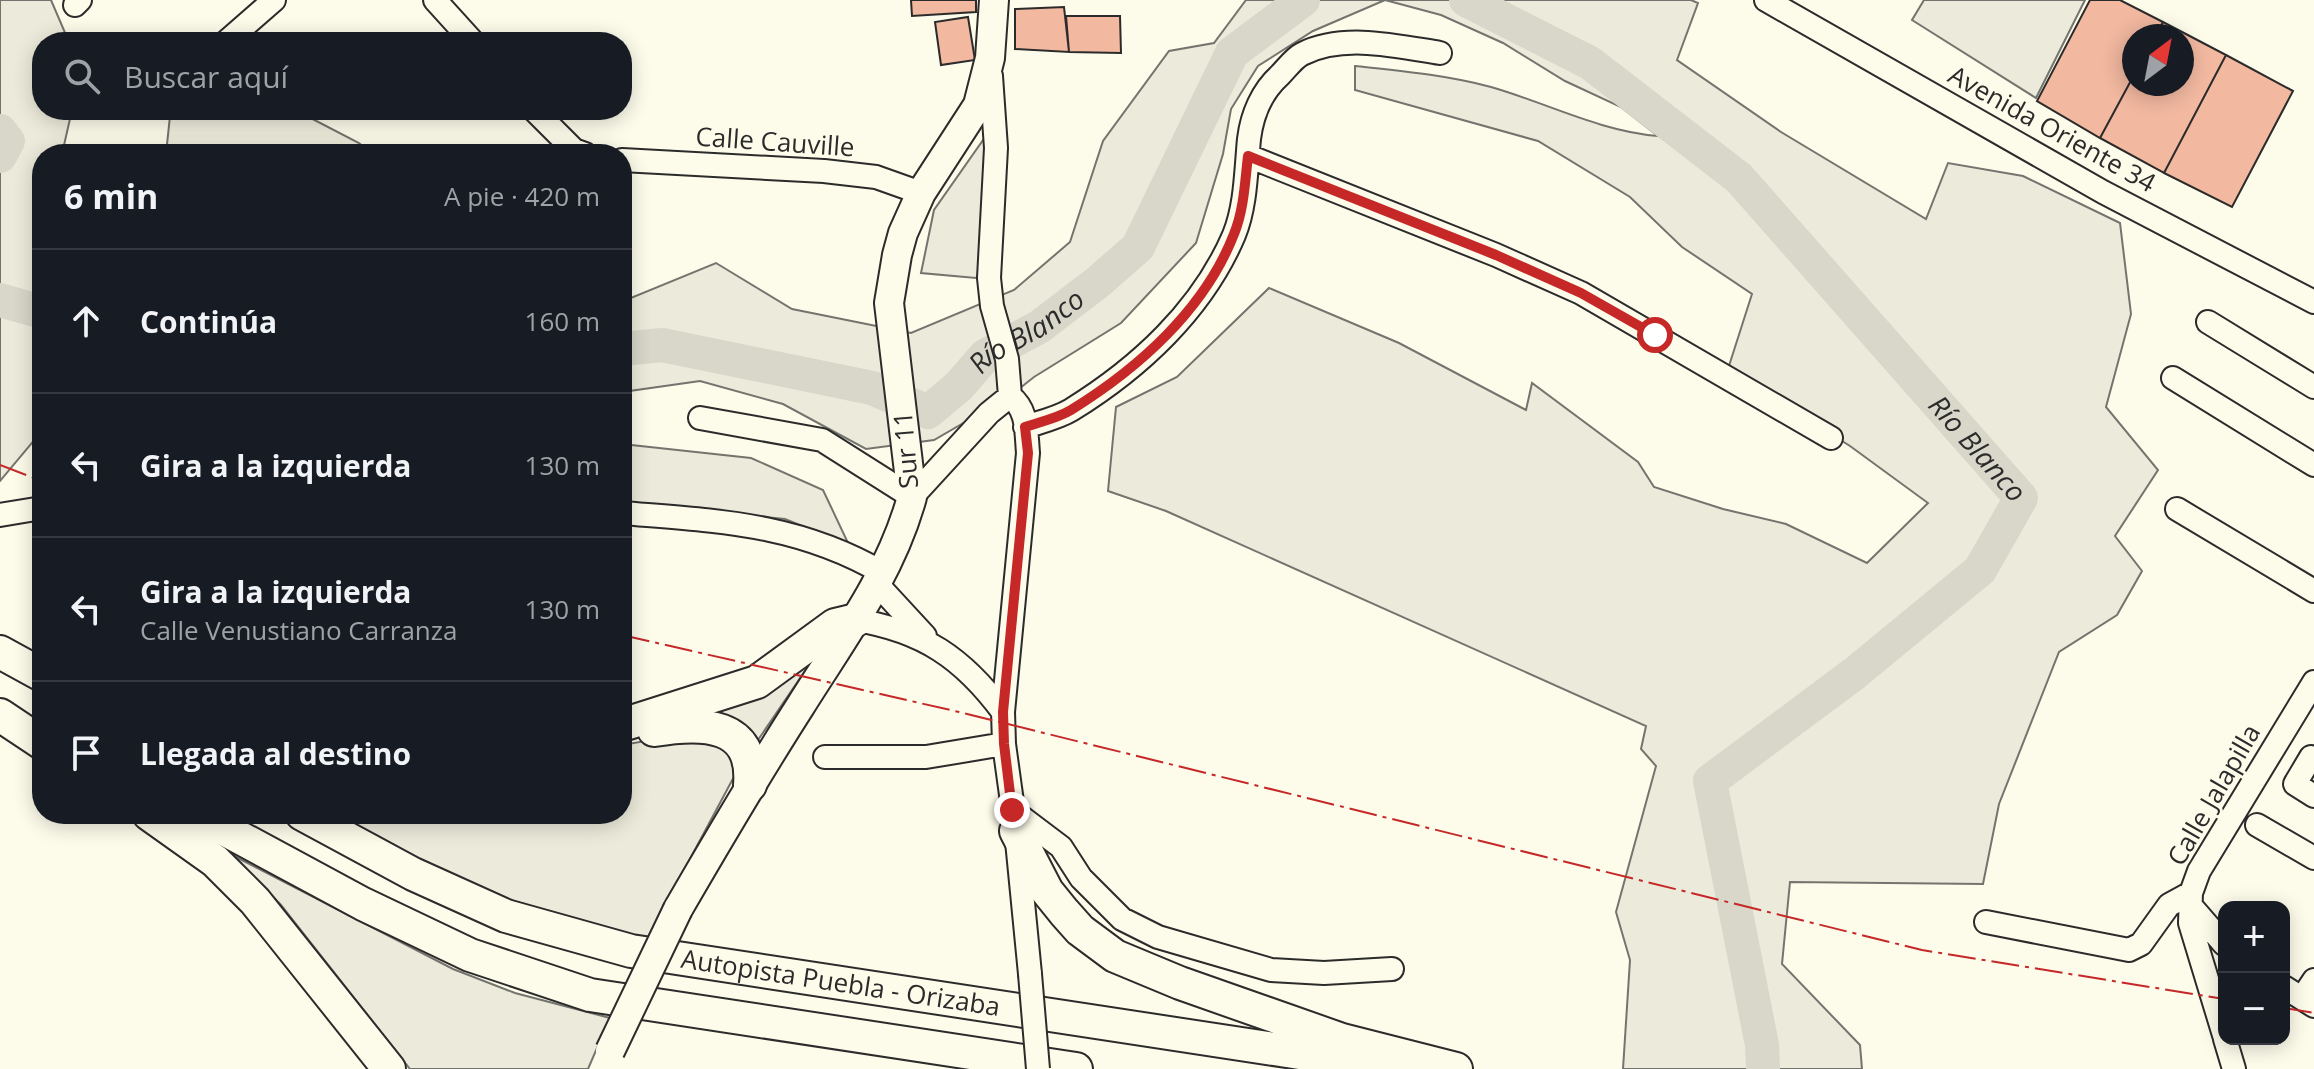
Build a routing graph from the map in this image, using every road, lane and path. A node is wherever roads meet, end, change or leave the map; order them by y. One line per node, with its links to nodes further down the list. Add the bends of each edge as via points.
1 (274, 0): 5 (street)
2 (435, 0): 6 (street)
3 (994, 0): 8 (main road, Sur 11)
4 (1766, 0): 14 (street, Avenida Oriente 34, via 2103,192)
5 (237, 32)
6 (464, 32)
7 (1440, 53): 11 (street, via 1338,43 1301,54 1270,84 1257,108)
8 (990, 58): 13 (main road, Sur 11, via 978,105); 18 (street, via 996,148 989,278)
9 (543, 120): 10 (street)
10 (567, 144)
11 (1248, 156): 20 (street, via 1235,232 1213,277 1185,316 1069,412); 21 (street, via 1581,293)
12 (632, 161): 13 (street, Calle Cauville, via 824,171 876,177)
13 (921, 193): 23 (main road, Sur 11, via 903,233 889,303)
14 (2314, 302)
15 (2208, 322): 17 (street)
16 (2173, 378): 22 (street)
17 (2314, 387)
18 (1010, 394): 20 (street, via 1024,414); 23 (street)
19 (700, 418): 23 (street, via 822,440)
20 (1025, 427): 36 (street, via 1028,453)
21 (1831, 438)
22 (2314, 465)
23 (912, 497): 28 (main road, Sur 11)
24 (2177, 509): 29 (street)
25 (32, 510): 27 (street)
26 (632, 514): 28 (street, via 767,527 854,556)
27 (0, 515)
28 (880, 578): 30 (main road, Sur 11); 31 (street)
29 (2314, 591)
30 (856, 620): 31 (street); 38 (highway, via 828,629 757,682); 45 (main road, Sur 11)
31 (932, 643): 36 (street, via 983,685)
32 (0, 652): 33 (highway)
33 (32, 667)
34 (2314, 682): 53 (street, Calle Jalapilla, via 2199,871)
35 (0, 706): 39 (highway)
36 (1003, 712): 42 (street)
37 (0, 715): 41 (highway)
38 (632, 722)
39 (32, 724)
40 (632, 734): 45 (highway, via 675,727 721,729 743,746 752,764)
41 (32, 736)
42 (1004, 744): 43 (street, via 926,757); 47 (street)
43 (825, 757)
44 (2314, 759): 46 (street, via 2295,784)
45 (750, 785): 59 (main road, Sur 11, bridge, via 678,909)
46 (2314, 796)
47 (1014, 820): 56 (street, via 1061,847 1081,878 1122,919 1158,937 1271,970); 61 (street, bridge); 64 (highway, via 1047,891 1080,930 1115,956 1342,1040)
48 (163, 824): 60 (highway, via 215,861 255,901)
49 (215, 824): 62 (highway, Autopista Puebla - Orizaba, via 470,955 590,995)
50 (320, 824): 63 (highway, Autopista Puebla - Orizaba, via 506,916 631,951)
51 (2257, 825): 52 (street)
52 (2314, 858)
53 (2191, 899): 54 (street, via 2169,905 2141,944 2129,950); 55 (street); 57 (street, Calle Jalapilla, via 2190,923)
54 (1986, 922)
55 (2218, 936)
56 (1392, 969)
57 (2218, 1017)
58 (2226, 1045): 65 (street, Calle Jalapilla)
59 (606, 1060)
60 (389, 1069)
61 (1038, 1069)
62 (1076, 1069)
63 (1405, 1069)
64 (1456, 1069)
65 (2234, 1069)

